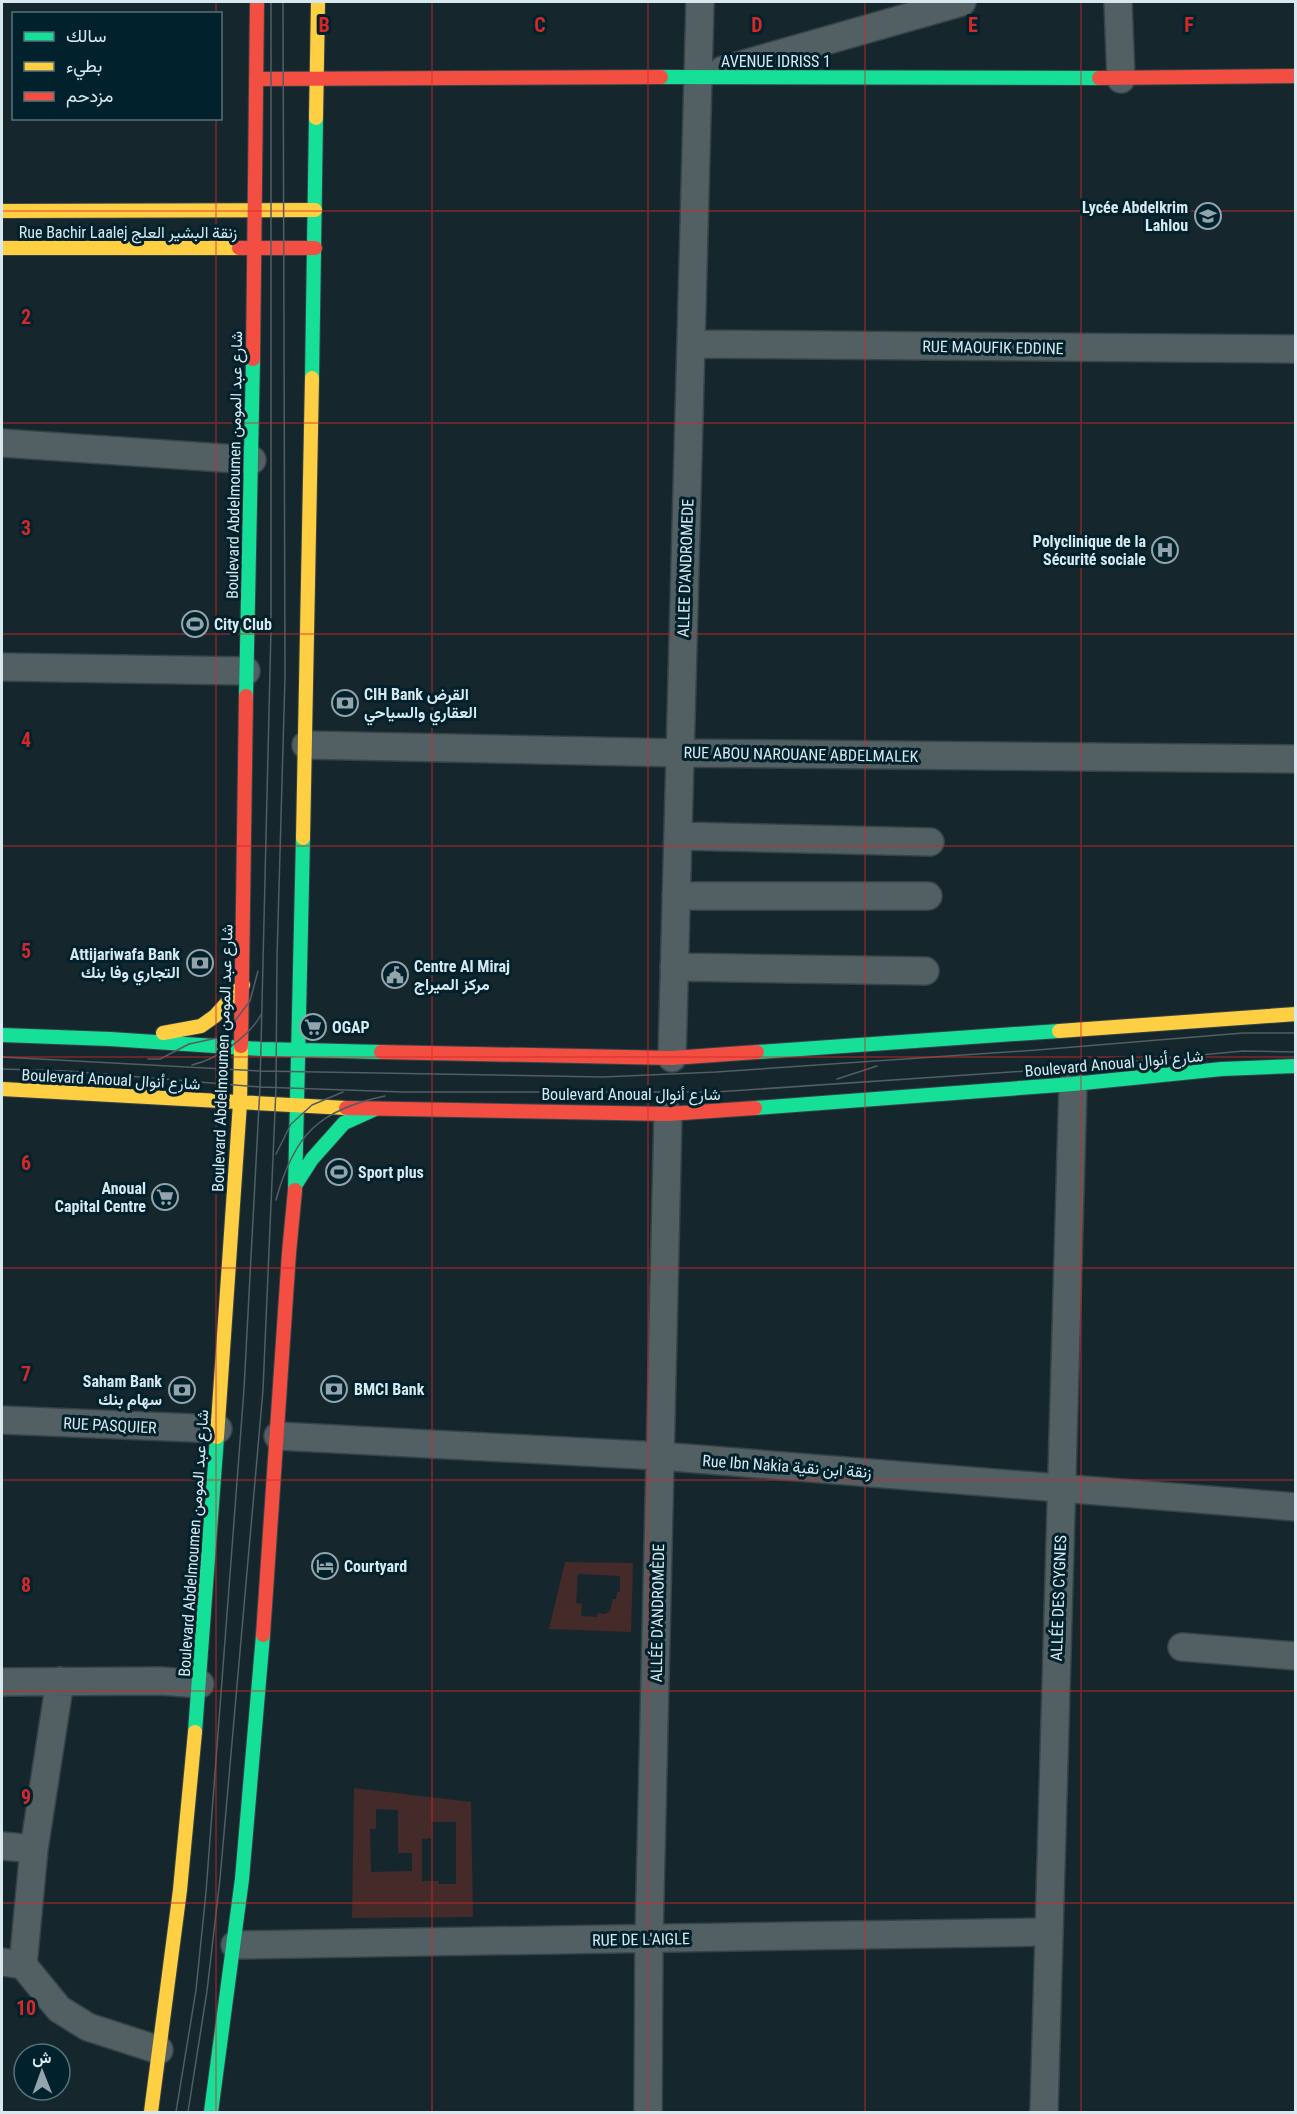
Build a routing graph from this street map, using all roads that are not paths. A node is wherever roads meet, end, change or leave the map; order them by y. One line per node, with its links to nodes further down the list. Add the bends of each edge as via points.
1 (257, 2): 9 (main road, Boulevard Abdelmoumen شارع عبد المومن)
2 (318, 2): 8 (main road)
3 (700, 2): 7 (street, ALLEE D'ANDROMEDE)
4 (962, 2): 7 (street)
5 (1118, 2): 10 (street)
6 (1296, 76): 10 (main road, AVENUE IDRISS 1)
7 (698, 77): 8 (main road, AVENUE IDRISS 1); 10 (main road, AVENUE IDRISS 1); 17 (street, ALLEE D'ANDROMEDE)
8 (316, 78): 9 (main road, AVENUE IDRISS 1); 12 (main road)
9 (256, 79): 11 (main road, Boulevard Abdelmoumen شارع عبد المومن)
10 (1121, 79)
11 (254, 210): 12 (main road, Rue Bachir Laalej زنقة البشير العلج); 13 (main road, Rue Bachir Laalej زنقة البشير العلج); 16 (main road, Boulevard Abdelmoumen شارع عبد المومن)
12 (315, 210): 14 (main road)
13 (2, 211)
14 (315, 248): 16 (main road, Rue Bachir Laalej زنقة البشير العلج); 23 (main road)
15 (2, 249): 16 (main road, Rue Bachir Laalej زنقة البشير العلج)
16 (254, 249): 20 (main road, Boulevard Abdelmoumen شارع عبد المومن)
17 (691, 344): 18 (street, RUE MAOUFIK EDDINE); 24 (street, ALLEE D'ANDROMEDE)
18 (1296, 349)
19 (2, 443): 20 (street)
20 (252, 460): 22 (main road, Boulevard Abdelmoumen شارع عبد المومن)
21 (2, 667): 22 (street)
22 (246, 671): 32 (main road, Boulevard Abdelmoumen شارع عبد المومن)
23 (306, 745): 24 (street, RUE ABOU NAROUANE ABDELMALEK); 37 (main road)
24 (680, 753): 25 (street, RUE ABOU NAROUANE ABDELMALEK); 26 (street, ALLEE D'ANDROMEDE)
25 (1296, 759)
26 (678, 836): 27 (street); 28 (street, ALLEE D'ANDROMEDE)
27 (930, 842)
28 (676, 896): 29 (street); 30 (street, ALLEE D'ANDROMEDE)
29 (928, 896)
30 (674, 967): 31 (street); 38 (street, ALLEE D'ANDROMEDE)
31 (925, 971)
32 (243, 985): 35 (main road, via 201,1026); 36 (main road, Boulevard Abdelmoumen شارع عبد المومن)
33 (1296, 1014): 38 (main road)
34 (2, 1035): 35 (main road)
35 (110, 1039): 36 (main road)
36 (242, 1048): 37 (main road); 42 (main road, Boulevard Abdelmoumen شارع عبد المومن)
37 (299, 1049): 38 (main road); 43 (main road)
38 (672, 1058)
39 (1296, 1066): 40 (main road, Boulevard Anoual شارع أنوال)
40 (1073, 1083): 45 (main road, Boulevard Anoual شارع أنوال); 51 (street, ALLÉE DES CYGNES)
41 (2, 1089): 42 (main road, Boulevard Anoual شارع أنوال)
42 (240, 1103): 43 (main road, Boulevard Anoual شارع أنوال); 48 (main road, Boulevard Abdelmoumen شارع عبد المومن)
43 (297, 1104): 44 (main road, Boulevard Anoual شارع أنوال); 46 (main road)
44 (377, 1108): 45 (main road, Boulevard Anoual شارع أنوال); 46 (main road, via 344,1123)
45 (668, 1114): 50 (street, ALLÉE D'ANDROMÈDE)
46 (296, 1184): 49 (main road)
47 (2, 1420): 48 (street, RUE PASQUIER)
48 (218, 1429): 57 (main road, Boulevard Abdelmoumen شارع عبد المومن)
49 (278, 1436): 50 (street, Rue Ibn Nakia زنقة ابن نقية); 62 (main road)
50 (660, 1456): 51 (street, Rue Ibn Nakia زنقة ابن نقية); 61 (street, ALLÉE D'ANDROMÈDE)
51 (1061, 1487): 52 (street, Rue Ibn Nakia زنقة ابن نقية); 60 (street, ALLÉE DES CYGNES)
52 (1296, 1507)
53 (1182, 1647): 54 (street)
54 (1296, 1656)
55 (60, 1681): 56 (street); 57 (street); 59 (street)
56 (2, 1682)
57 (200, 1684): 64 (main road, Boulevard Abdelmoumen شارع عبد المومن, via 180,1890)
58 (2, 1846): 59 (street)
59 (34, 1849): 63 (street)
60 (1048, 1932): 61 (street, RUE DE L'AIGLE); 68 (street, ALLÉE DES CYGNES)
61 (649, 1939): 62 (street, RUE DE L'AIGLE); 67 (street, ALLÉE D'ANDROMÈDE)
62 (235, 1945): 66 (main road)
63 (12, 1963): 64 (street, via 59,2009 88,2026)
64 (159, 2050): 65 (main road, Boulevard Abdelmoumen شارع عبد المومن)
65 (151, 2112)
66 (212, 2112)
67 (648, 2112)
68 (1044, 2112)

